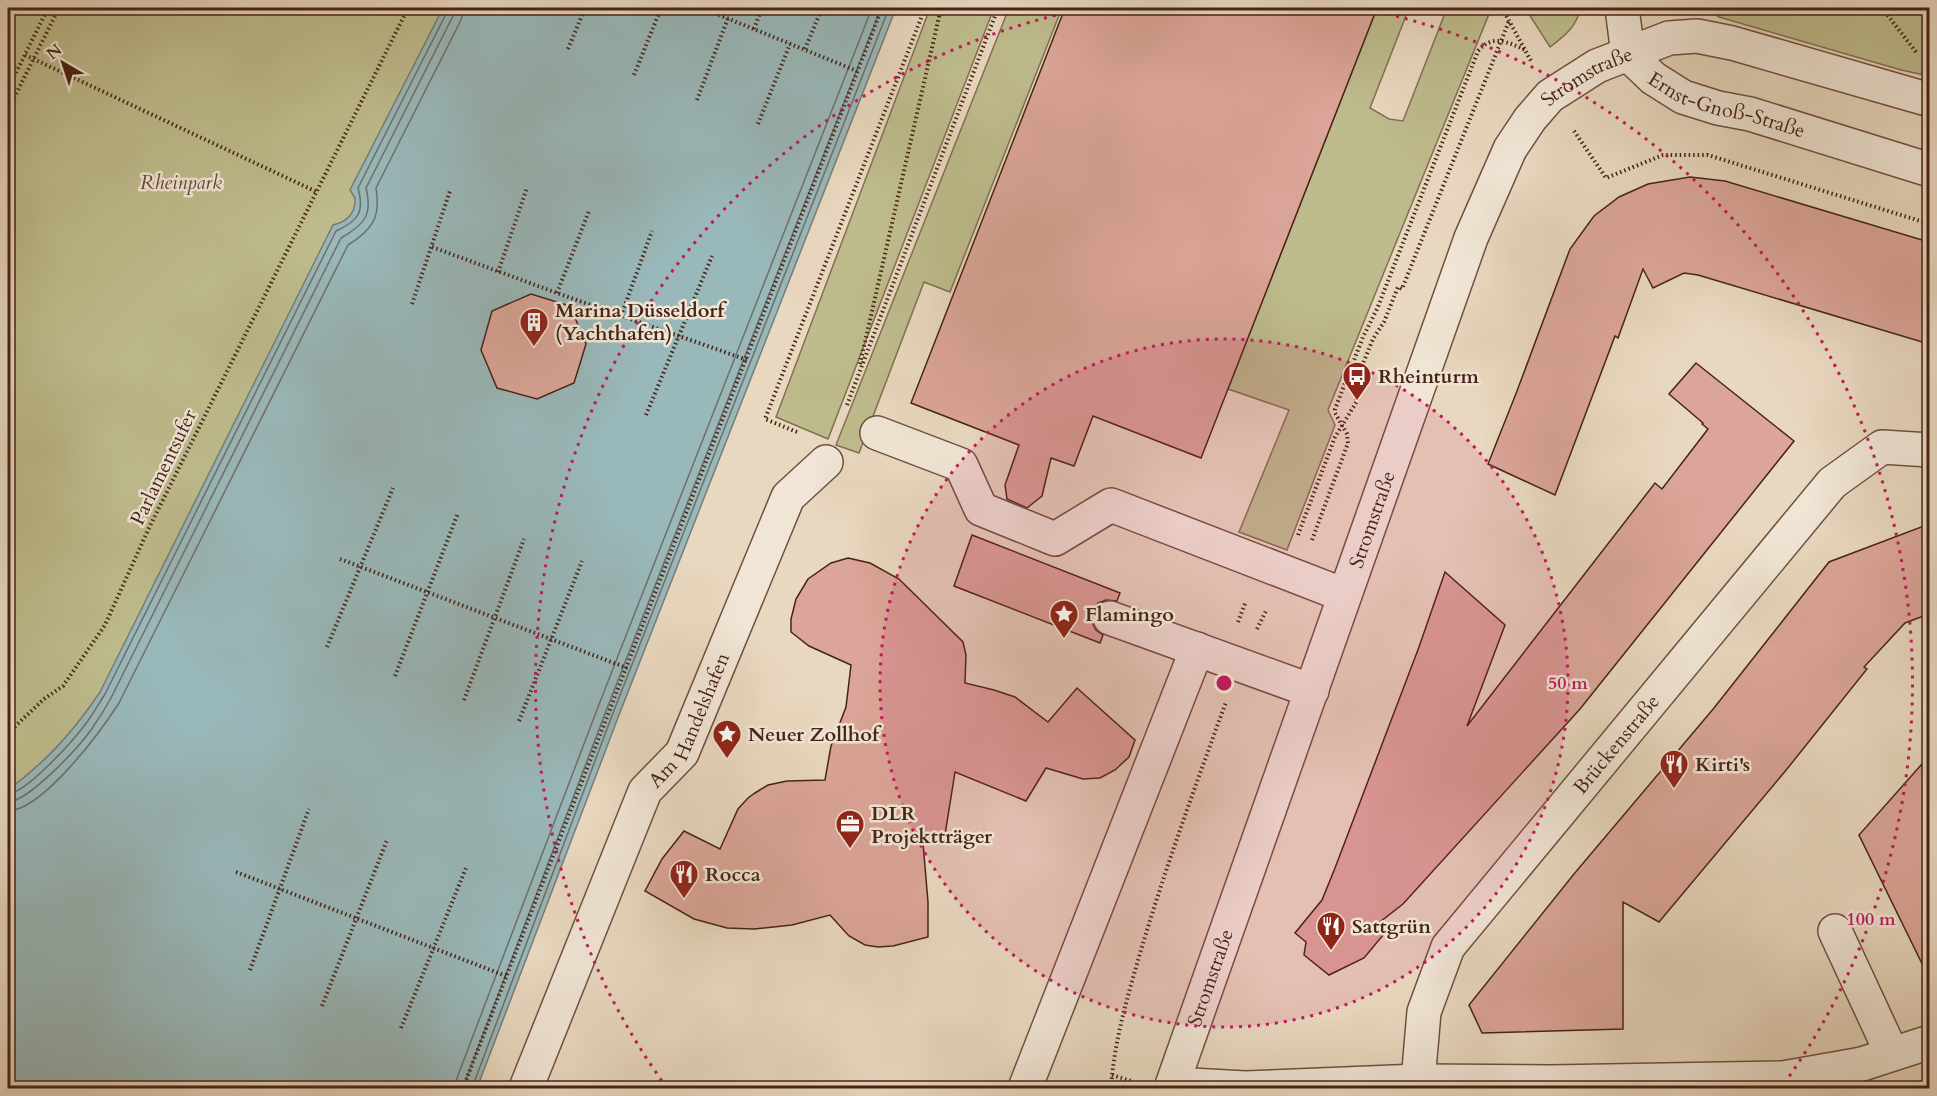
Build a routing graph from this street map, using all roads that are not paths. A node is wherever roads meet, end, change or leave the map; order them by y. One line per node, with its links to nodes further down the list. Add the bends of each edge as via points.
1 (1622, 8): 2 (street, Stromstraße)
2 (1628, 54): 3 (street, Ernst-Gnoß-Straße, via 1669,38 1697,36); 4 (street, Ernst-Gnoß-Straße, via 1653,78 1683,97); 8 (street, Stromstraße, via 1597,66 1550,96 1510,149 1471,238)
3 (1929, 100)
4 (1929, 170)
5 (877, 433): 8 (street, via 961,465 981,509 1055,539 1111,506)
6 (1929, 450): 15 (street, Brückenstraße, via 1882,447 1832,483 1449,947 1424,1012)
7 (826, 462): 20 (street, Am Handelshafen, via 788,497 682,753 645,791)
8 (1344, 595): 11 (street, Stromstraße)
9 (1110, 618): 10 (street)
10 (1197, 649): 11 (street); 21 (street)
11 (1312, 691): 19 (street, Stromstraße)
12 (1835, 931): 14 (street)
13 (1929, 1042): 14 (street)
14 (1892, 1054): 16 (street)
15 (1418, 1081): 18 (street); 19 (street, via 1245,1088)
16 (1784, 1083): 17 (street)
17 (1736, 1084): 18 (street)
18 (1551, 1085)
19 (1162, 1086)
20 (526, 1089)
21 (1025, 1089)

